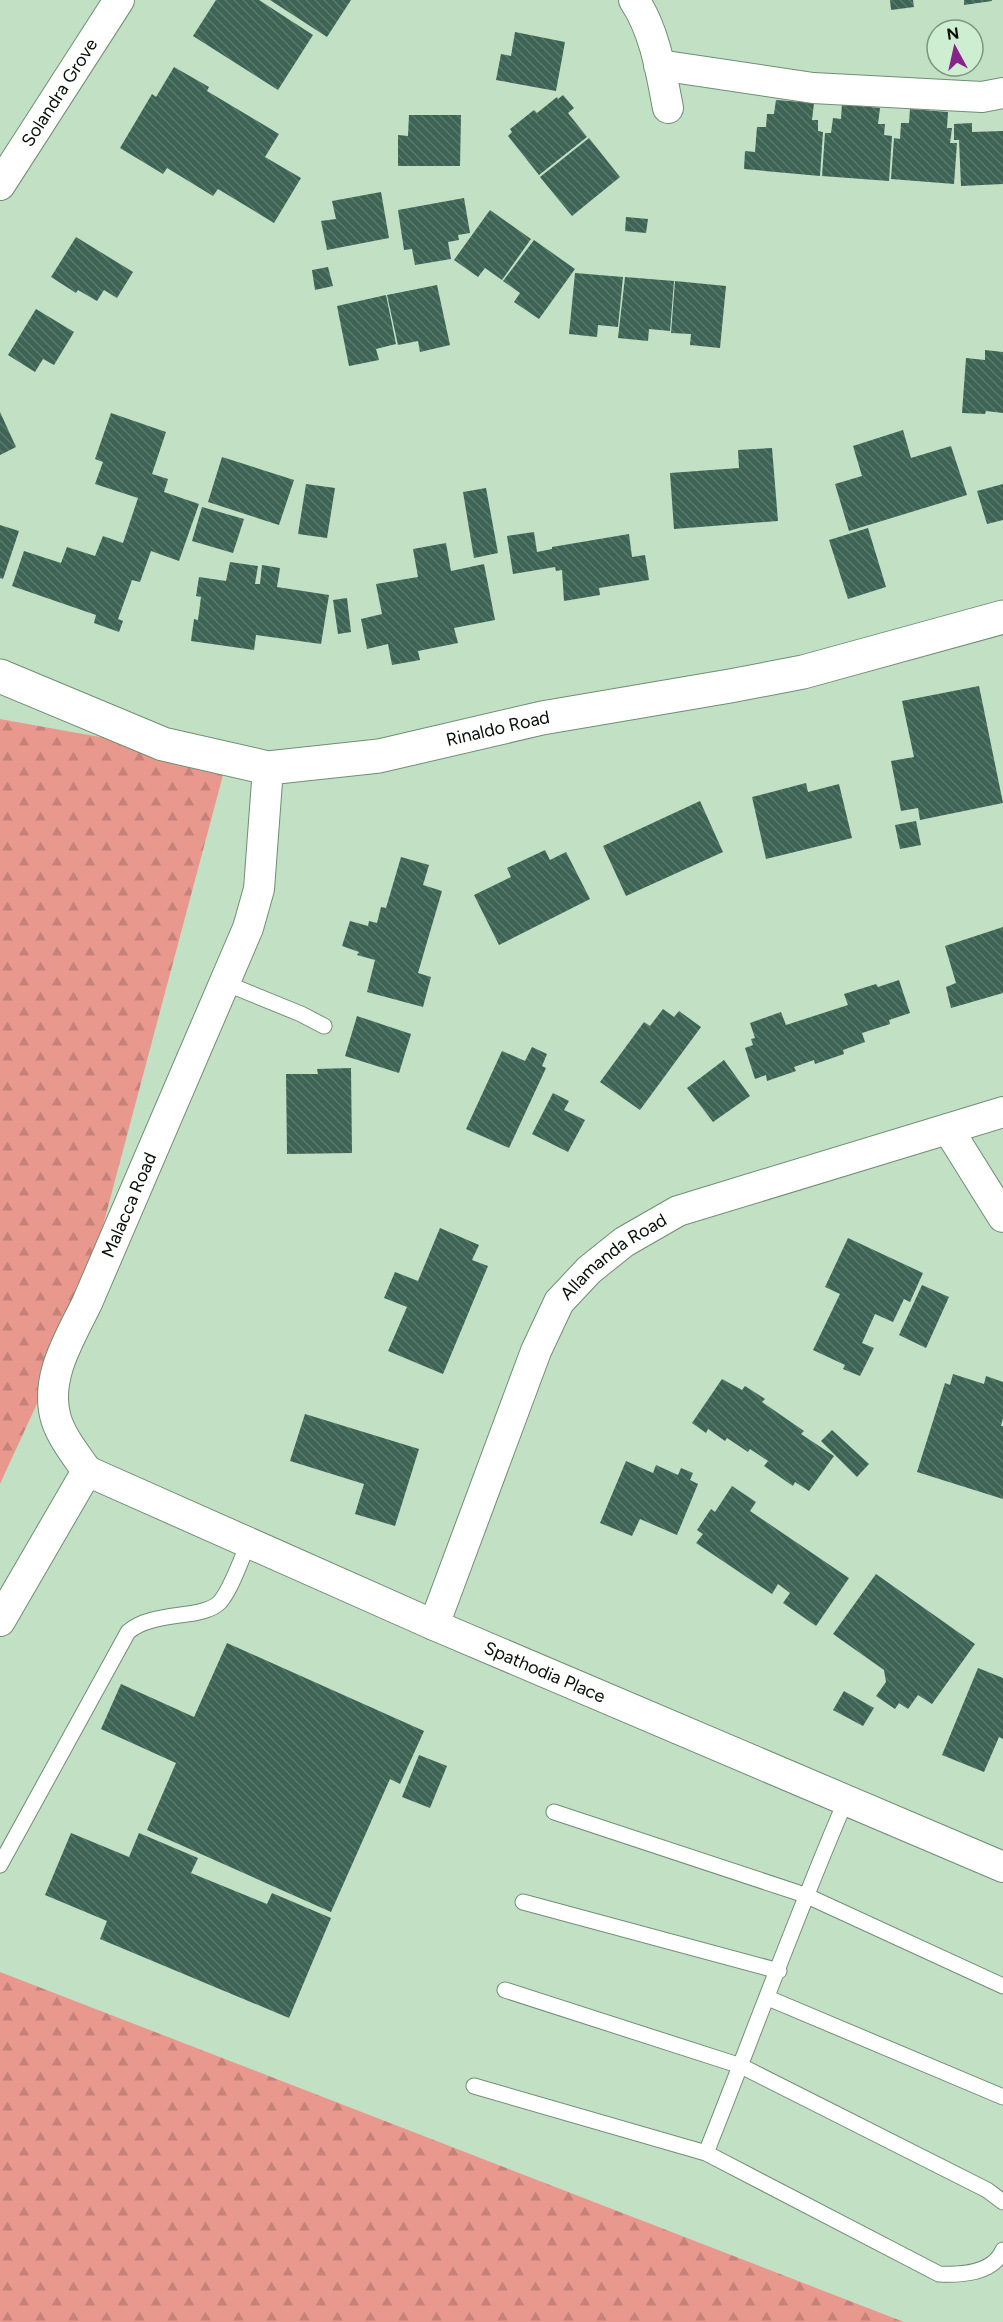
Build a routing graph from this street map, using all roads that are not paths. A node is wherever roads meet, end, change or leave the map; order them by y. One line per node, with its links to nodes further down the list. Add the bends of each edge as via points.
1 (119, 0): 6 (street, Solandra Grove)
2 (634, 0): 3 (street)
3 (659, 65): 4 (street, via 813,88 982,97); 5 (street)
4 (1003, 93)
5 (668, 108)
6 (0, 184)
7 (1003, 617): 9 (street, Rinaldo Road, via 803,672 542,718 379,756)
8 (0, 676): 9 (street, Rinaldo Road, via 163,744)
9 (268, 768): 10 (street, Malacca Road, via 259,889)
10 (225, 983): 11 (lane); 15 (street, Malacca Road, via 59,1359 54,1389 56,1418)
11 (324, 1026)
12 (1003, 1112): 13 (street, Allamanda Road)
13 (948, 1129): 14 (street); 18 (street, Allamanda Road, via 678,1211 624,1242 589,1270 559,1302 536,1351)
14 (1003, 1217)
15 (87, 1471): 16 (street, Spathodia Place); 17 (street)
16 (249, 1542): 18 (street, Spathodia Place); 21 (lane, via 216,1605 162,1616 137,1624 128,1632)
17 (0, 1621)
18 (434, 1625): 19 (street, Spathodia Place)
19 (846, 1800): 22 (street, Spathodia Place); 23 (lane)
20 (554, 1812): 23 (lane)
21 (0, 1865)
22 (1003, 1867)
23 (806, 1895): 25 (lane); 26 (lane)
24 (523, 1902): 25 (lane)
25 (778, 1971): 28 (lane)
26 (1003, 1986)
27 (506, 1990): 29 (lane)
28 (768, 1998): 29 (lane); 31 (lane)
29 (741, 2066): 32 (lane); 33 (lane, via 987,2190)
30 (474, 2086): 32 (lane)
31 (1003, 2097)
32 (706, 2153): 34 (lane, via 939,2274 962,2275 983,2270)
33 (1003, 2202)
34 (1003, 2250)

